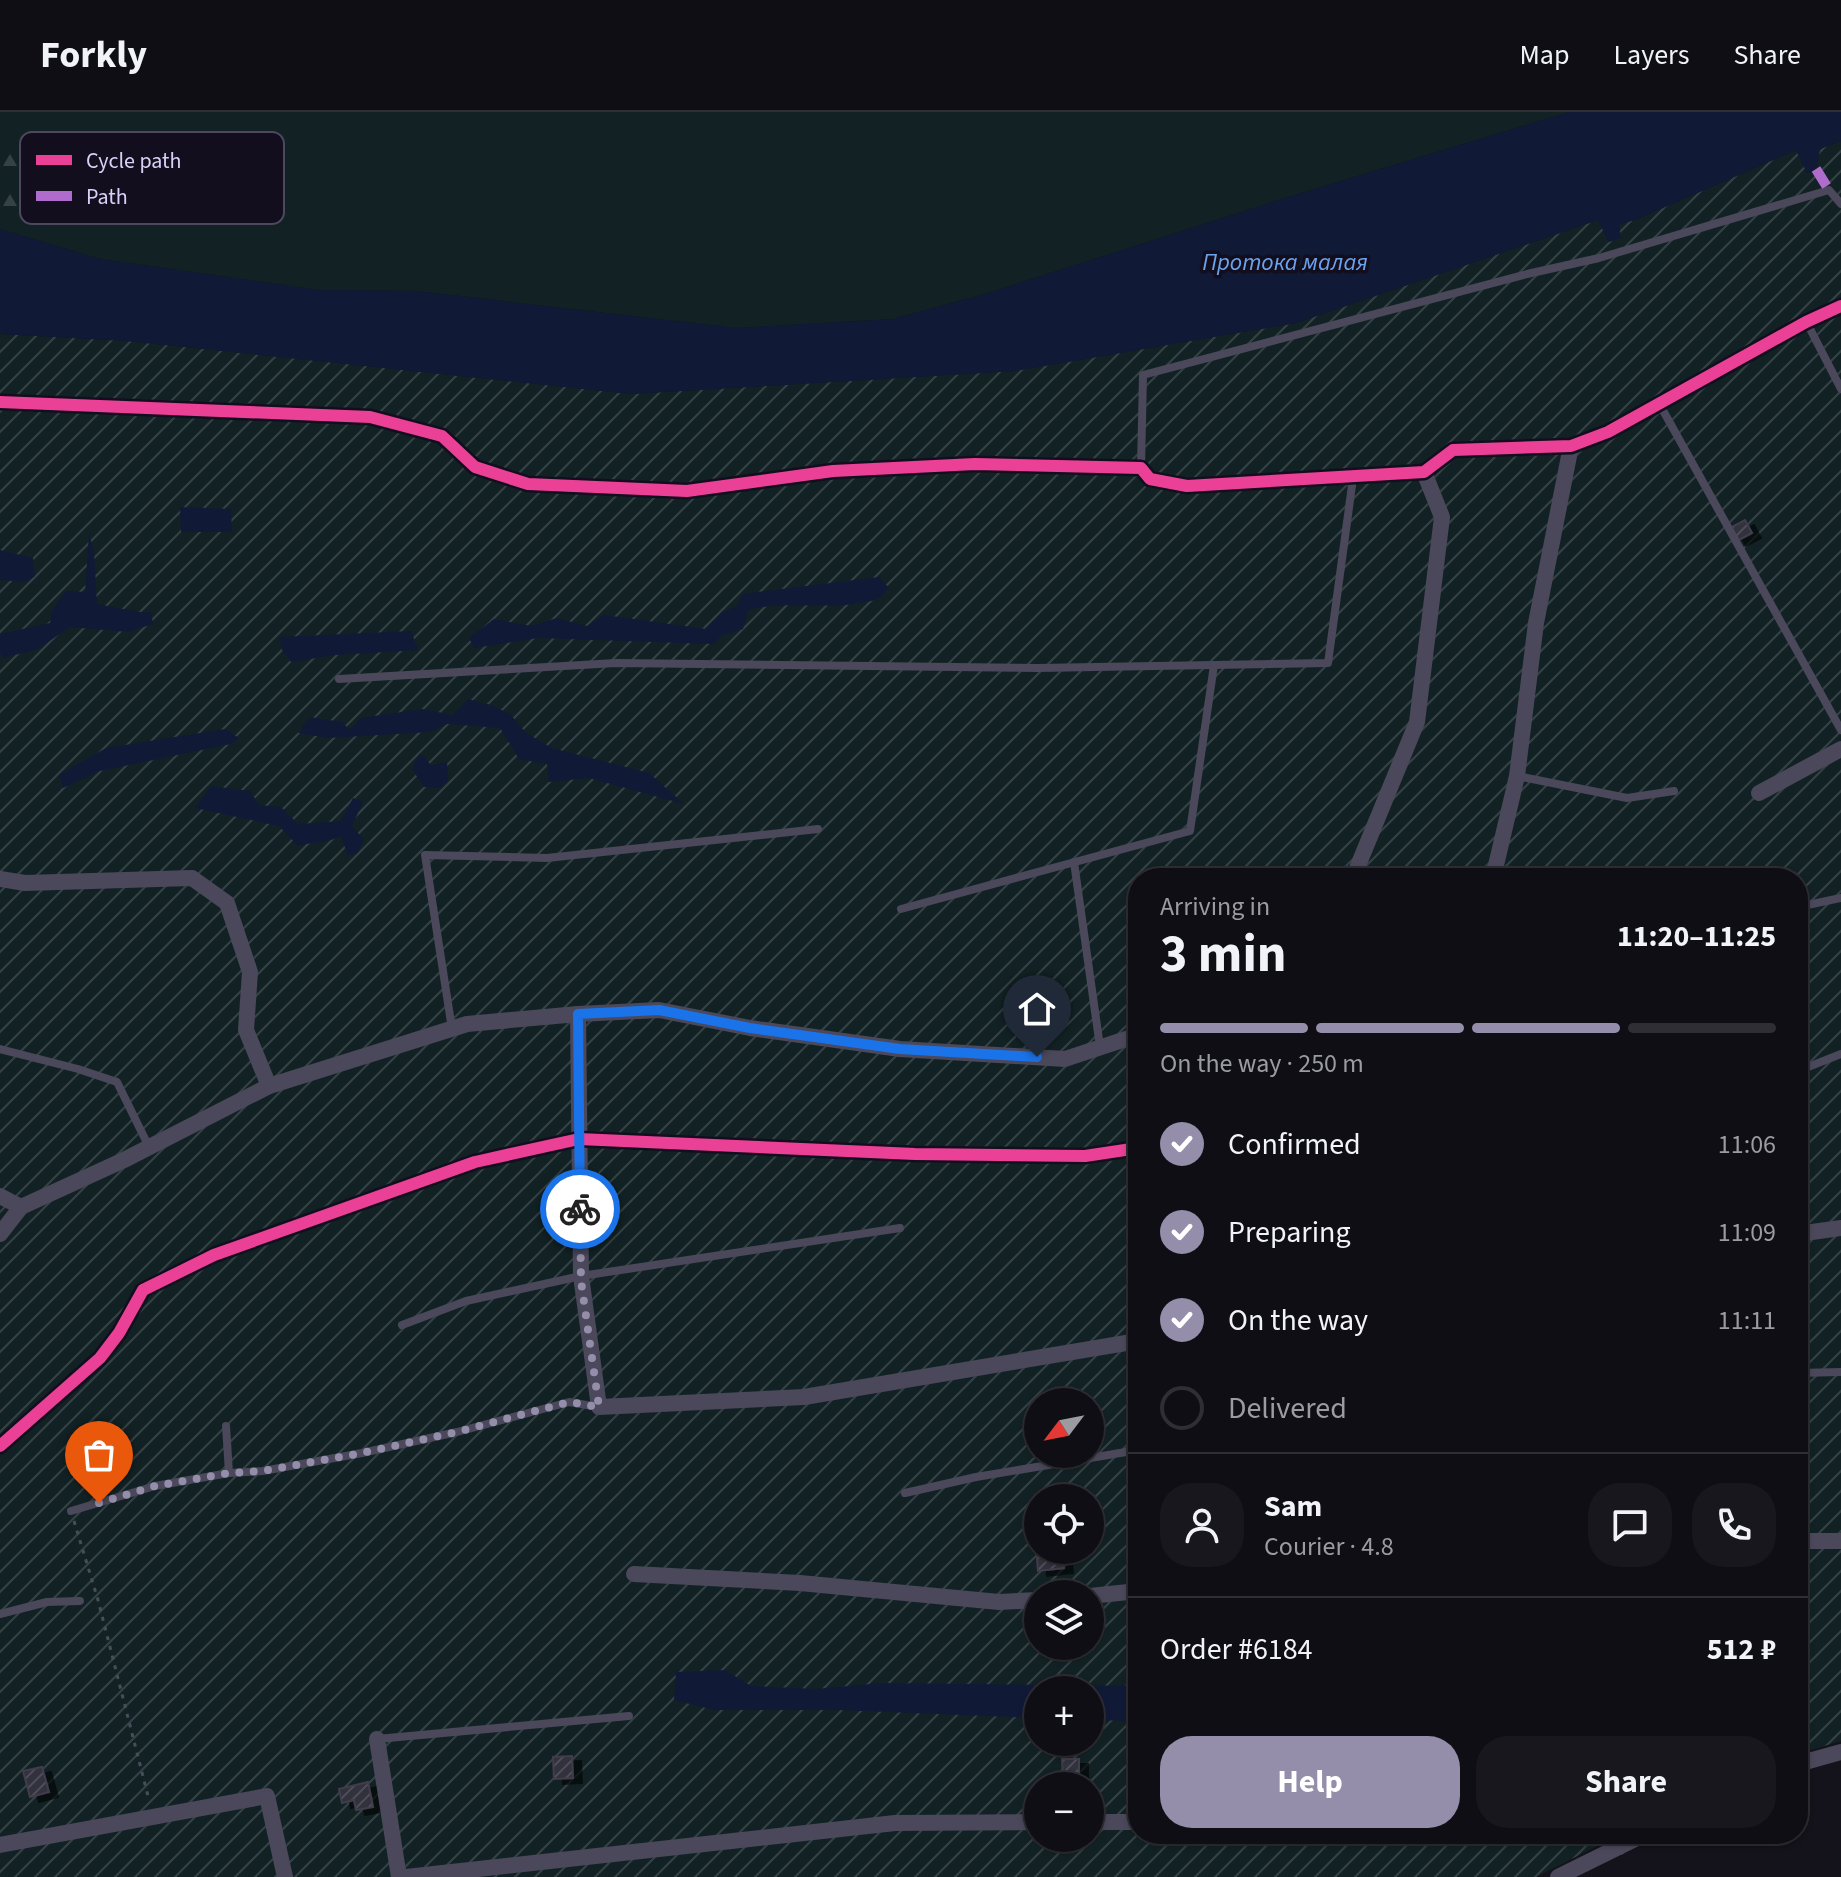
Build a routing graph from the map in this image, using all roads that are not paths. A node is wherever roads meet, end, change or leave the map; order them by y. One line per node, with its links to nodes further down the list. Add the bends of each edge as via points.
1 (1841, 204): 8 (lane, via 1829,190 1599,258 1143,375)
2 (1841, 306): 3 (street)
3 (1806, 322): 4 (lane); 6 (street)
4 (1841, 389)
5 (0, 402): 8 (street, via 370,417 442,436 475,467 528,484 687,491 833,471 975,464)
6 (1660, 405): 7 (street); 13 (lane)
7 (1571, 446): 9 (street, via 1453,450); 15 (street, via 1536,623)
8 (1141, 468): 10 (street, via 1150,479 1187,486)
9 (1424, 472): 10 (street); 20 (street, via 1442,517 1417,722)
10 (1353, 478): 11 (lane, via 1328,663)
11 (1214, 665): 12 (lane, via 616,663); 19 (lane, via 1190,831)
12 (339, 679)
13 (1841, 730)
14 (1841, 749): 17 (street)
15 (1517, 776): 16 (lane, via 1627,798); 21 (street)
16 (1674, 791)
17 (1759, 793)
18 (818, 829): 27 (lane, via 547,858 425,855)
19 (1074, 862): 25 (lane); 29 (lane)
20 (1357, 868)
21 (1495, 868)
22 (0, 879): 33 (street, via 25,883 192,878 227,903 250,972 246,1030)
23 (1841, 898): 24 (lane)
24 (1808, 905)
25 (901, 909)
26 (578, 1014): 27 (street); 29 (street, via 659,1010 915,1050 1065,1059); 34 (street)
27 (452, 1029): 33 (street)
28 (1128, 1038): 29 (street)
29 (1100, 1047)
30 (0, 1049): 35 (lane, via 117,1082)
31 (1841, 1054): 32 (lane)
32 (1808, 1067)
33 (269, 1086): 35 (street)
34 (579, 1139): 36 (street, via 915,1154 1085,1156); 43 (street); 50 (street, via 475,1162 214,1255 143,1290 100,1358)
35 (149, 1147): 38 (street)
36 (1128, 1150)
37 (0, 1196): 38 (street)
38 (21, 1207): 42 (street)
39 (900, 1228): 43 (lane)
40 (1841, 1228): 41 (street)
41 (1808, 1233)
42 (0, 1234)
43 (581, 1276): 44 (lane, via 466,1301); 48 (street)
44 (402, 1325)
45 (1128, 1342): 48 (street, via 804,1397)
46 (1841, 1372): 47 (lane)
47 (1808, 1373)
48 (599, 1407): 52 (lane, via 569,1402 362,1453)
49 (226, 1426): 52 (lane)
50 (0, 1446)
51 (1128, 1452): 53 (lane)
52 (229, 1473): 54 (lane, via 155,1486)
53 (905, 1493)
54 (71, 1511)
55 (1808, 1541): 56 (street)
56 (1841, 1541)
57 (634, 1574): 61 (street)
58 (1128, 1592): 59 (street)
59 (1104, 1595)
60 (80, 1601): 62 (lane, via 47,1602)
61 (1024, 1601)
62 (0, 1614)
63 (629, 1716): 64 (lane)
64 (377, 1739): 75 (street)
65 (1841, 1752): 66 (street)
66 (1808, 1761)
67 (1024, 1822): 76 (street, via 895,1823)
68 (1104, 1822): 69 (street)
69 (1128, 1822)
70 (1615, 1844): 73 (street)
71 (1625, 1844): 73 (street)
72 (0, 1845): 74 (street, via 267,1796)
73 (1619, 1847): 77 (street)
74 (285, 1877)
75 (399, 1877)
76 (406, 1877)
77 (1558, 1877)

